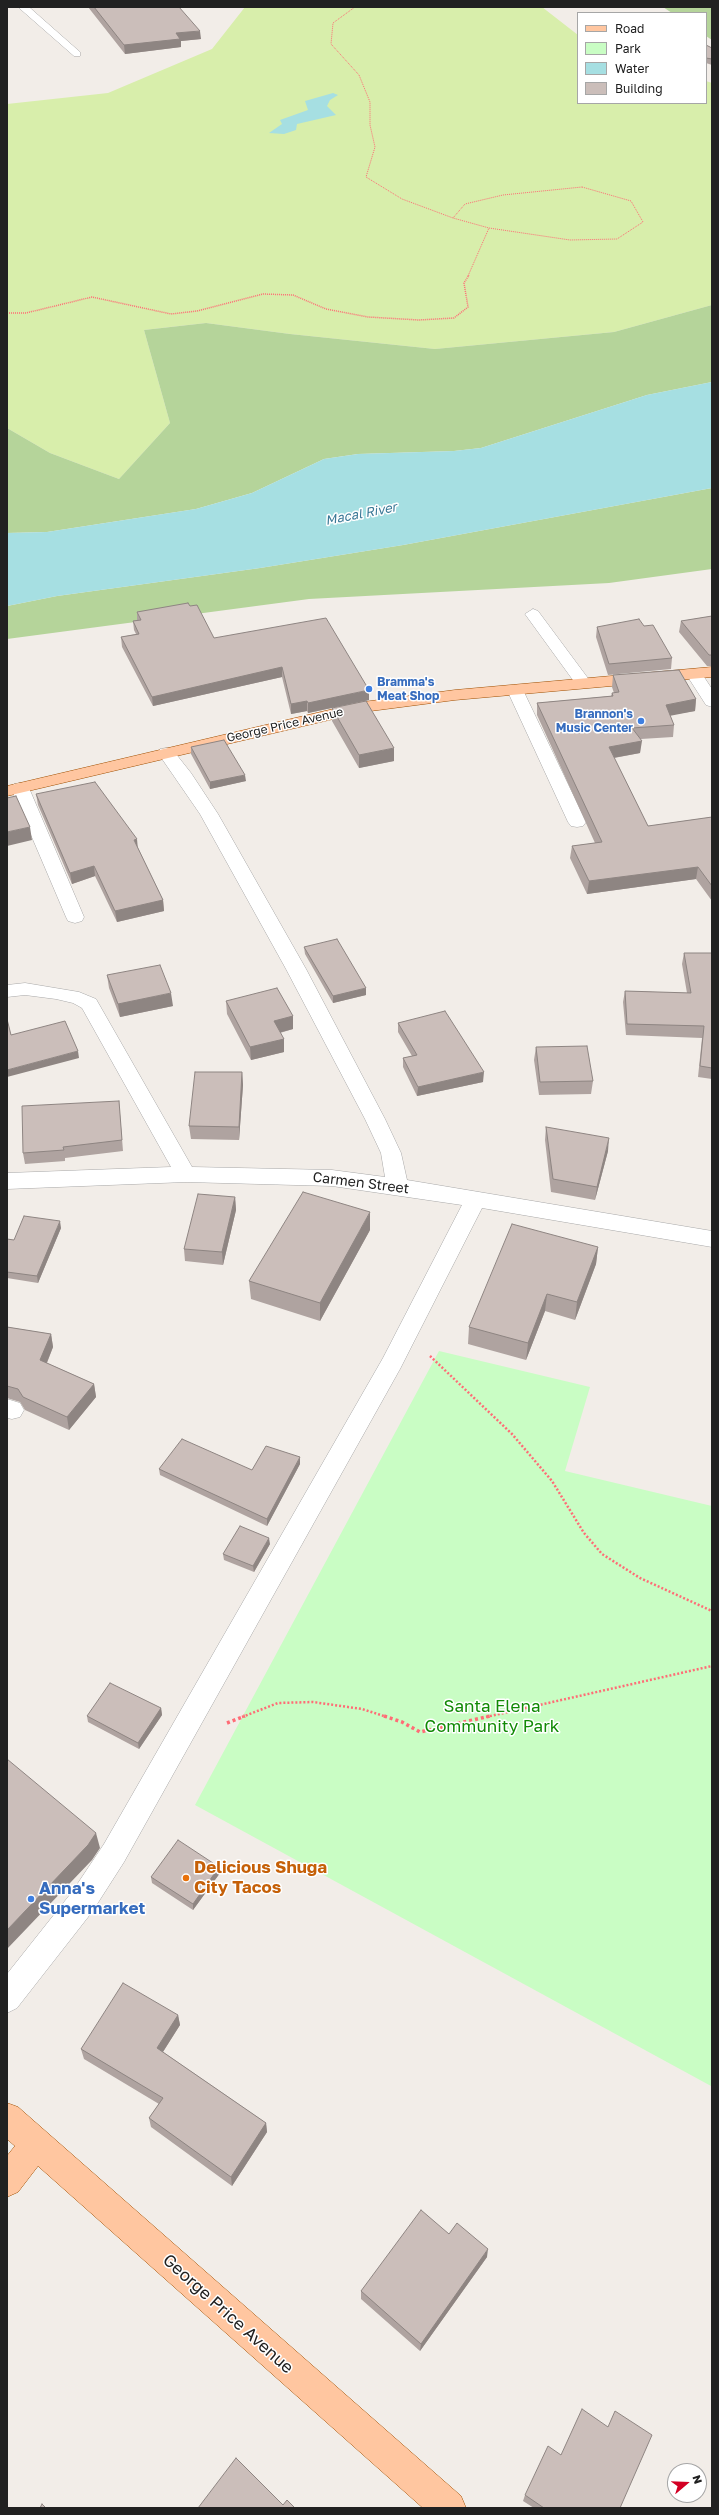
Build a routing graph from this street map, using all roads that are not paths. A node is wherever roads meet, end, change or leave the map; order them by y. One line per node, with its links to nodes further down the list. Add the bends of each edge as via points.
1 (23, 7): 2 (street)
2 (78, 54)
3 (533, 614): 6 (street)
4 (712, 672): 5 (main road, George Price Avenue)
5 (694, 674): 6 (main road, George Price Avenue); 8 (street)
6 (584, 684): 7 (main road, George Price Avenue)
7 (515, 690): 9 (main road, George Price Avenue, via 418,698 363,707); 11 (street)
8 (712, 702)
9 (166, 753): 10 (main road, George Price Avenue); 16 (street, via 209,814 296,969 375,1119 390,1153)
10 (13, 790): 12 (street)
11 (578, 822)
12 (75, 917)
13 (7, 991): 14 (street, via 56,993 79,998 89,1004)
14 (186, 1174): 15 (street, Carmen Street); 16 (street, Carmen Street, via 332,1178)
15 (7, 1181)
16 (398, 1186): 17 (street, Carmen Street)
17 (475, 1200): 18 (street, Carmen Street); 19 (street, via 407,1336 114,1853 82,1902)
18 (712, 1239)
19 (7, 1998)
20 (7, 2118): 21 (main road, George Price Avenue)
21 (36, 2144): 22 (main road); 23 (main road, George Price Avenue)
22 (7, 2181)
23 (449, 2508)

